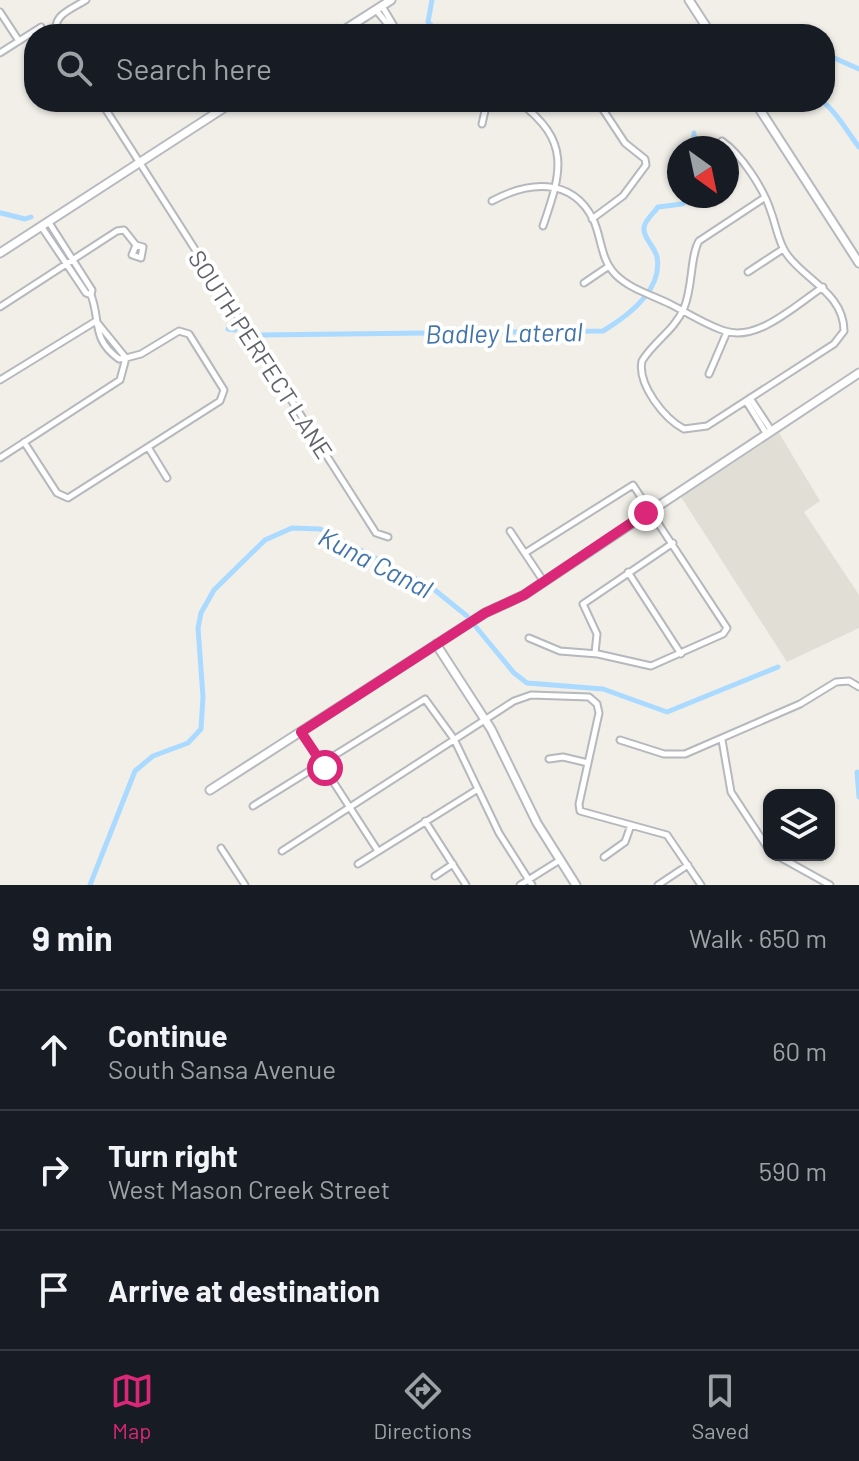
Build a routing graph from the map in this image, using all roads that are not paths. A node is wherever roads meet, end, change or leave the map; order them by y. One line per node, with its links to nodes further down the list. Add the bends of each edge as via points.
1 (86, 0): 6 (street)
2 (391, 0): 4 (street)
3 (689, 0): 9 (street)
4 (379, 8): 7 (street); 8 (street)
5 (0, 12): 11 (street)
6 (55, 24)
7 (354, 24)
8 (389, 24)
9 (705, 24)
10 (24, 38): 11 (street)
11 (19, 41): 12 (street)
12 (0, 53)
13 (107, 112): 21 (street, SOUTH PERFECT LANE)
14 (217, 112): 21 (street)
15 (485, 112): 19 (street)
16 (533, 112): 22 (street, via 556,146 561,164)
17 (605, 112): 25 (street, via 646,165 623,196)
18 (761, 112): 32 (street)
19 (482, 124)
20 (739, 158): 23 (street)
21 (138, 163): 26 (street); 53 (street, SOUTH PERFECT LANE, via 376,533)
22 (556, 188): 24 (street, via 527,186); 25 (street, via 579,202); 27 (street)
23 (764, 198): 29 (street); 38 (street, via 699,241)
24 (492, 201)
25 (592, 219): 33 (street)
26 (45, 224): 30 (street); 31 (street)
27 (543, 226)
28 (136, 245): 31 (street, via 128,232 117,231)
29 (783, 249): 34 (street); 36 (street)
30 (0, 253)
31 (70, 262): 37 (street); 39 (street, via 92,290)
32 (859, 263)
33 (609, 266): 35 (street); 38 (street, via 643,292)
34 (748, 272)
35 (584, 283)
36 (823, 287): 40 (street, via 753,331); 45 (street, via 844,331 834,344)
37 (0, 307)
38 (683, 311): 40 (street); 45 (street, via 641,369 668,418 684,429 707,426)
39 (96, 321): 41 (street, via 112,354); 44 (street)
40 (727, 332): 43 (street)
41 (126, 358): 47 (street, via 120,380); 48 (street, via 183,331 224,394)
42 (859, 373): 46 (street)
43 (709, 374)
44 (0, 380)
45 (748, 400): 46 (street)
46 (769, 431): 51 (street)
47 (24, 442): 48 (street, via 64,498); 49 (street)
48 (148, 447): 50 (street)
49 (0, 458)
50 (167, 478)
51 (652, 508): 54 (street); 55 (street, via 633,485); 57 (street)
52 (510, 531): 55 (street)
53 (388, 537)
54 (674, 542): 56 (street); 61 (street, via 727,628)
55 (525, 553): 57 (street)
56 (628, 572): 60 (street, via 583,604 597,634); 61 (street)
57 (544, 582): 59 (street)
58 (529, 638): 60 (street, via 560,651)
59 (436, 644): 63 (street); 64 (street)
60 (595, 653): 61 (street, via 651,666)
61 (681, 654)
62 (859, 687): 67 (street, via 836,682)
63 (485, 720): 65 (street); 70 (street, via 531,695 589,697 599,713); 82 (street)
64 (301, 732): 69 (street); 72 (street)
65 (454, 739): 69 (street, via 425,699); 71 (street); 74 (street)
66 (620, 740): 67 (street, via 675,755)
67 (722, 740): 77 (street, via 731,792)
68 (549, 759): 70 (street)
69 (321, 763): 73 (street); 74 (street)
70 (588, 763): 76 (street, via 580,811)
71 (478, 789): 75 (street); 88 (street)
72 (210, 790)
73 (253, 806)
74 (350, 807): 79 (street); 80 (street)
75 (425, 821): 80 (street); 85 (street)
76 (631, 825): 81 (street, via 625,842); 86 (street, via 667,835)
77 (763, 841)
78 (221, 848): 89 (street)
79 (282, 851)
80 (378, 851): 84 (street)
81 (604, 857)
82 (560, 860): 88 (street); 92 (street)
83 (787, 861): 95 (street)
84 (358, 864)
85 (453, 864): 87 (street); 90 (street)
86 (688, 865): 93 (street); 94 (street)
87 (435, 876)
88 (530, 882): 91 (street)
89 (245, 885)
90 (466, 885)
91 (520, 885)
92 (576, 885)
93 (658, 885)
94 (701, 885)
95 (830, 885)

